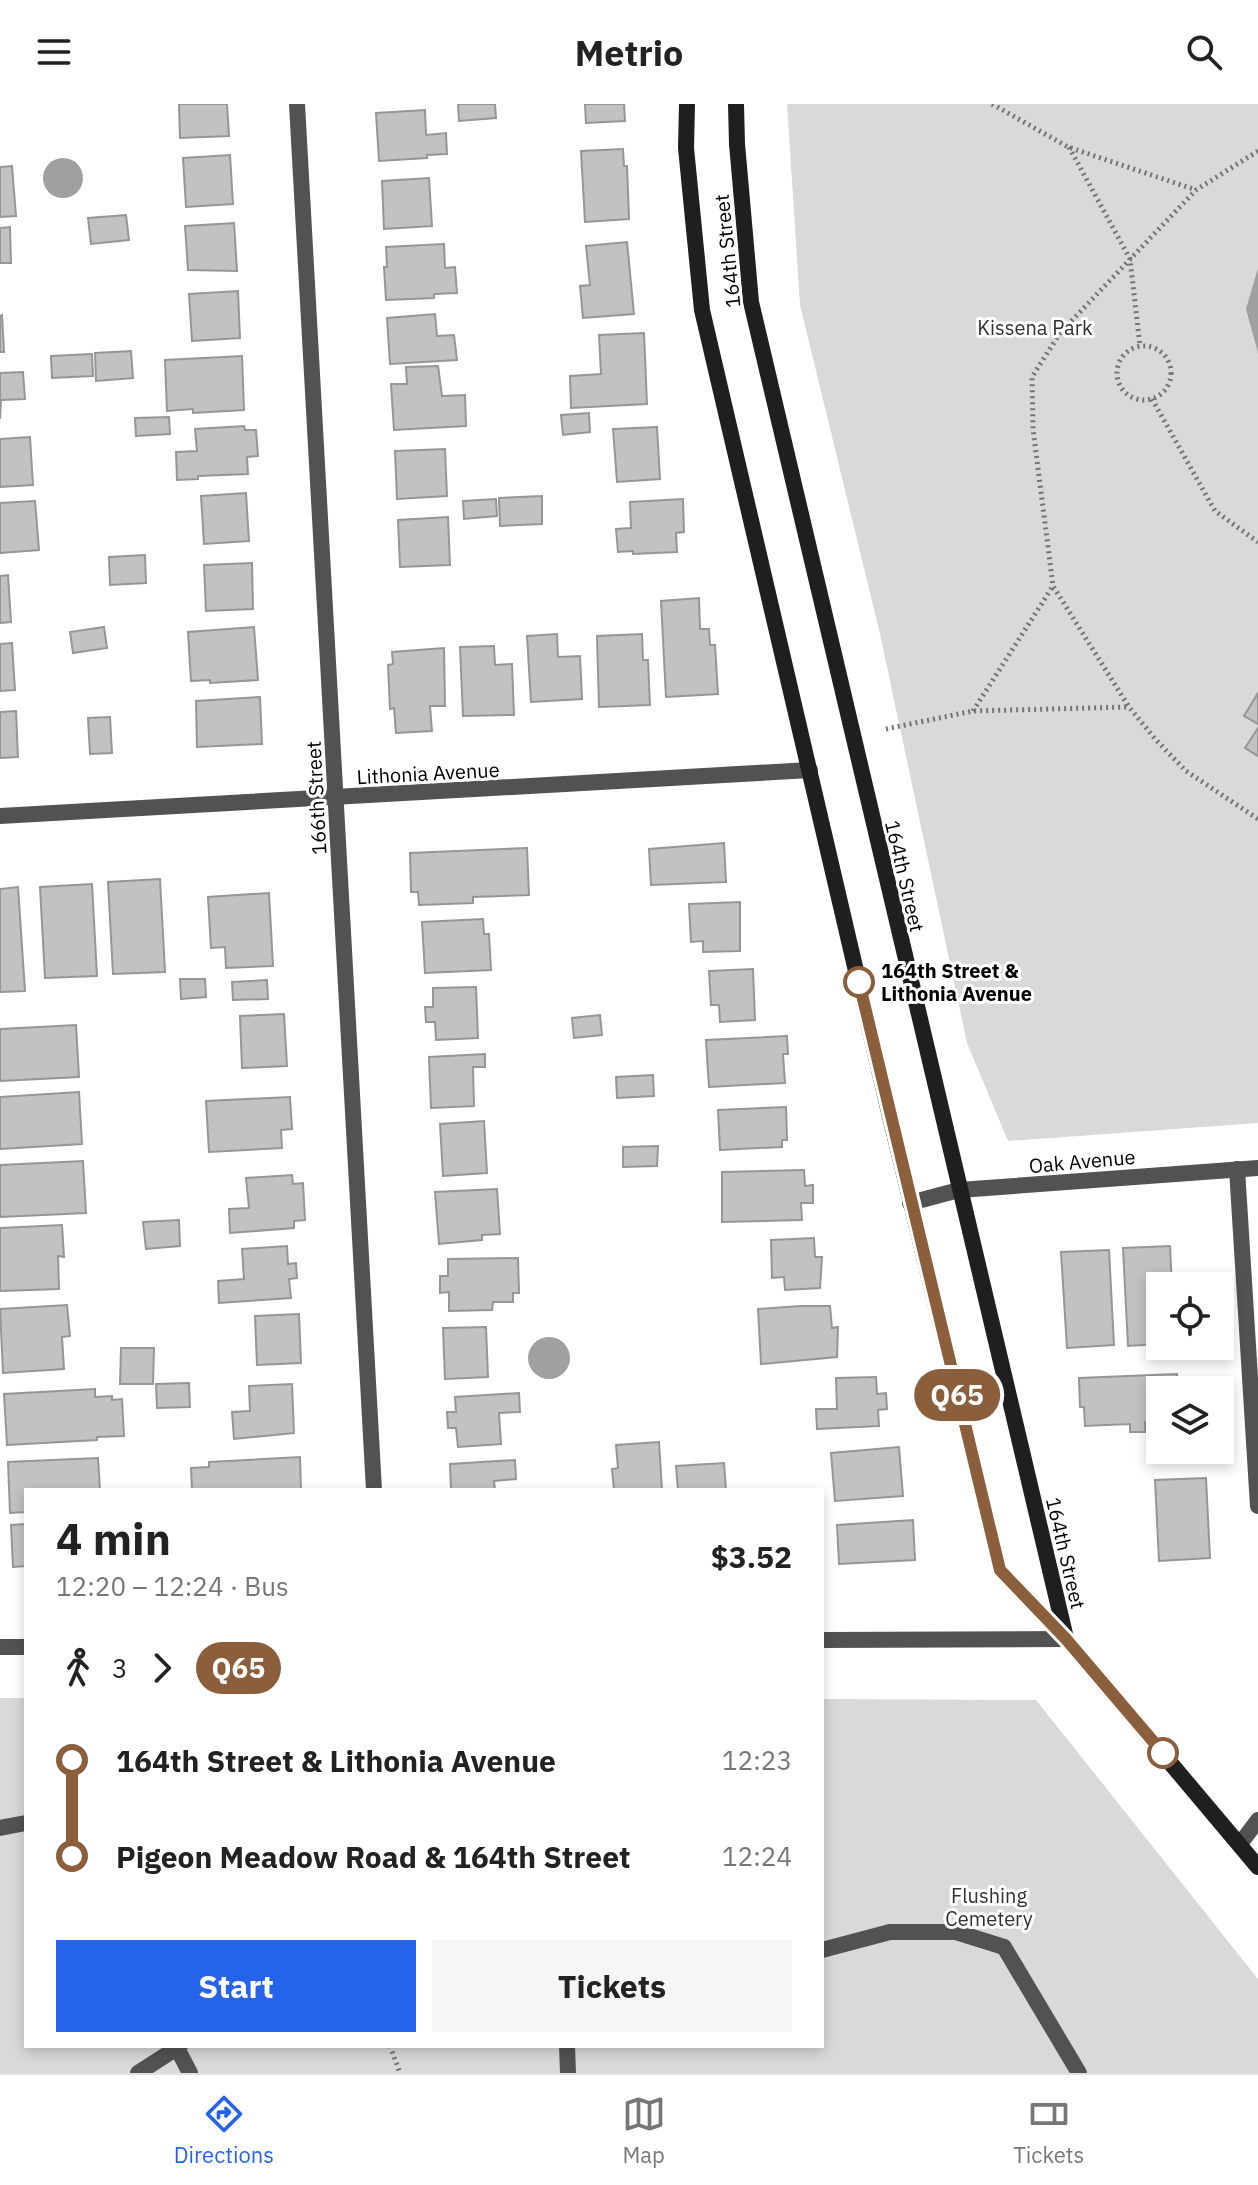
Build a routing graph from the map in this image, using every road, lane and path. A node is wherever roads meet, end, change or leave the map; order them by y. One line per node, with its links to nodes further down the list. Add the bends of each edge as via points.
1 (297, 104): 17 (street, 166th Street)
2 (687, 104): 16 (street, 164th Street, via 686,148 702,310)
3 (736, 104): 22 (street, 164th Street, via 751,302)
4 (992, 104): 5 (path)
5 (1068, 147): 7 (path); 8 (path)
6 (1258, 151): 7 (path)
7 (1196, 190): 8 (path)
8 (1130, 259): 9 (path); 12 (path, via 1060,333 1032,377 1033,429)
9 (1140, 346): 10 (path, via 1158,349 1169,363 1170,381); 10 (path, via 1119,361 1117,379 1134,399)
10 (1152, 399): 11 (path, via 1215,511)
11 (1258, 542)
12 (1053, 586): 13 (path); 14 (path)
13 (1129, 707): 14 (path); 19 (path, via 1186,771)
14 (973, 711): 15 (path)
15 (886, 729)
16 (810, 770): 17 (street, Lithonia Avenue); 23 (street, 164th Street)
17 (336, 799): 18 (street, Lithonia Avenue); 24 (street, 166th Street)
18 (0, 816)
19 (1258, 819)
20 (1258, 1168): 21 (street, Oak Avenue)
21 (1237, 1169): 22 (street, Oak Avenue); 25 (street)
22 (959, 1190): 23 (street, Oak Avenue); 26 (street, 164th Street)
23 (910, 1203): 26 (street, 164th Street, via 1000,1570)
24 (374, 1488)
25 (1258, 1506)
26 (1066, 1639): 27 (street); 33 (street)
27 (824, 1640)
28 (0, 1647): 29 (street)
29 (24, 1647)
30 (1258, 1820): 33 (street)
31 (24, 1823): 32 (street)
32 (0, 1828)
33 (1240, 1844): 34 (street)
34 (1258, 1867)
35 (824, 1949): 44 (street, via 890,1932 956,1932 1004,1947)
36 (176, 2048): 40 (street)
37 (178, 2048): 41 (street)
38 (391, 2048): 42 (path)
39 (567, 2048): 43 (street)
40 (138, 2073)
41 (190, 2073)
42 (399, 2073)
43 (568, 2073)
44 (1079, 2073)

